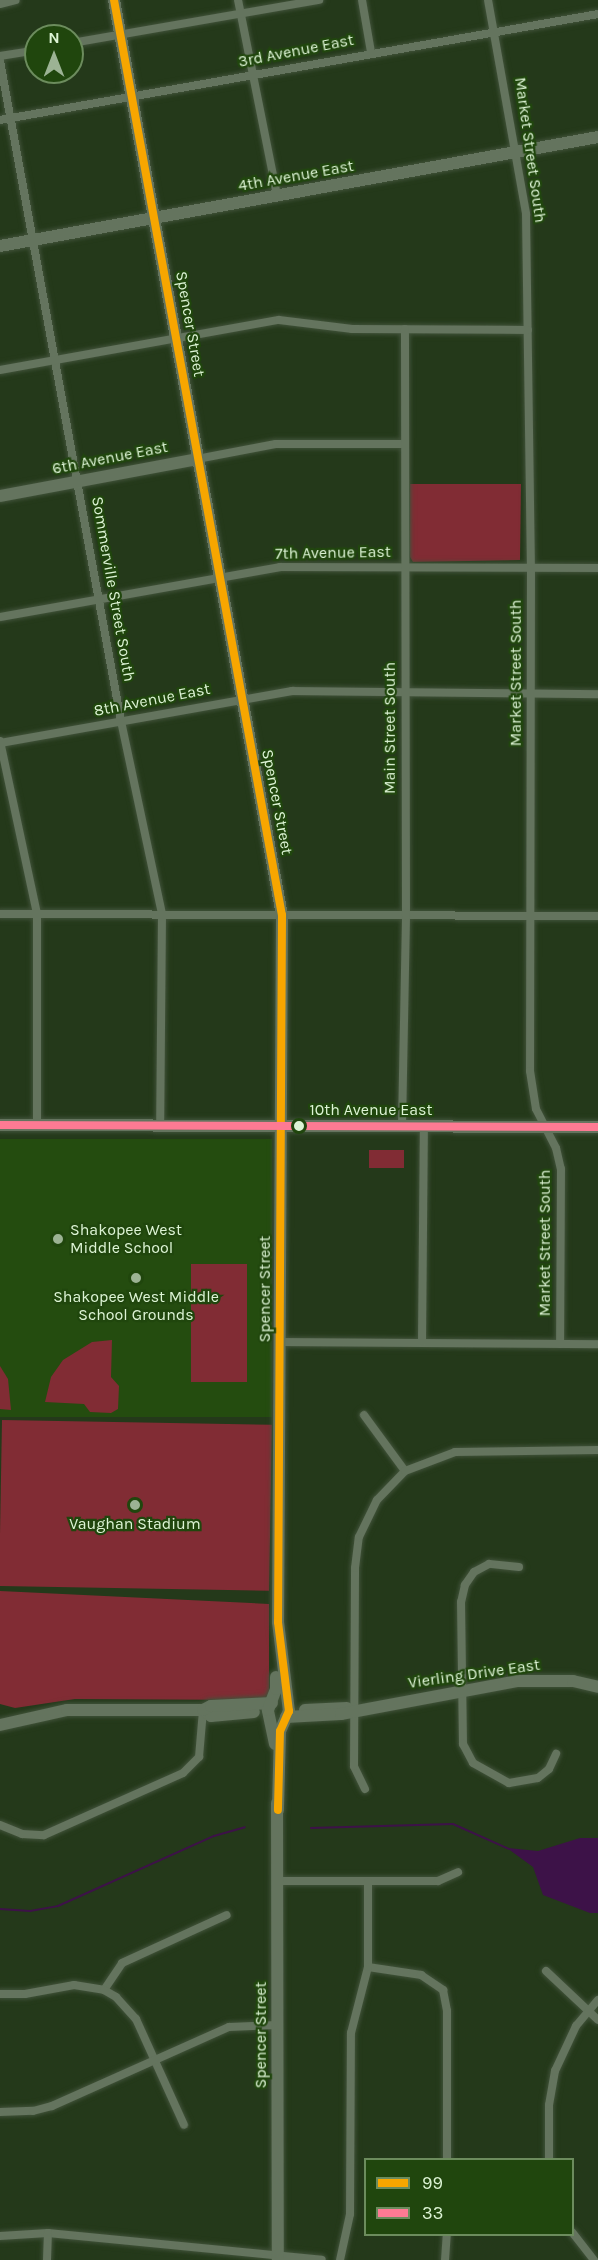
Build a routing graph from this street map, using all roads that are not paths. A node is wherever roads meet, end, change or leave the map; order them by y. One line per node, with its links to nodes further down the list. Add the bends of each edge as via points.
1 (16, 0): 7 (street)
2 (114, 0): 11 (street, Spencer Street)
3 (238, 0): 8 (street)
4 (319, 0): 8 (street)
5 (362, 0): 13 (street)
6 (488, 0): 10 (street, Market Street South)
7 (0, 3)
8 (241, 13): 11 (street); 16 (street)
9 (598, 14): 10 (street, 3rd Avenue East)
10 (493, 30): 13 (street, 3rd Avenue East); 21 (street, Market Street South)
11 (121, 34): 12 (street); 17 (street, Spencer Street)
12 (84, 41)
13 (371, 52): 16 (street, 3rd Avenue East)
14 (24, 53): 15 (street)
15 (0, 58): 18 (street, Sommerville Street South)
16 (254, 75): 17 (street, 3rd Avenue East); 22 (street)
17 (134, 94): 18 (street, 3rd Avenue East); 23 (street, Spencer Street)
18 (11, 118): 19 (street, 3rd Avenue East); 24 (street, Sommerville Street South)
19 (0, 120)
20 (598, 137): 21 (street, 4th Avenue East)
21 (518, 151): 22 (street, 4th Avenue East); 27 (street, Market Street South, via 526,214)
22 (278, 196): 23 (street, 4th Avenue East)
23 (152, 219): 24 (street, 4th Avenue East); 28 (street, Spencer Street)
24 (35, 240): 25 (street, 4th Avenue East); 29 (street, Sommerville Street South)
25 (0, 246)
26 (405, 329): 27 (street); 28 (street, via 336,327 288,320); 31 (street, Main Street South)
27 (528, 330): 36 (street, Market Street South)
28 (175, 337): 29 (street); 32 (street, Spencer Street)
29 (55, 361): 30 (street); 33 (street, Sommerville Street South)
30 (0, 370)
31 (405, 444): 32 (street, 6th Avenue East, via 276,444); 35 (street, Main Street South)
32 (197, 459): 33 (street, 6th Avenue East); 38 (street, Spencer Street)
33 (78, 481): 34 (street, 6th Avenue East); 39 (street, Sommerville Street South)
34 (0, 496)
35 (406, 567): 36 (street, 7th Avenue East); 38 (street, 7th Avenue East, via 280,567); 41 (street, Main Street South)
36 (531, 567): 37 (street, 7th Avenue East); 42 (street, Market Street South)
37 (598, 568)
38 (221, 580): 39 (street, 7th Avenue East); 44 (street, Spencer Street)
39 (99, 597): 40 (street, 7th Avenue East); 45 (street, Sommerville Street South)
40 (0, 617)
41 (404, 691): 42 (street, 8th Avenue East); 44 (street, 8th Avenue East, via 292,692); 51 (street, Main Street South)
42 (530, 694): 43 (street, 8th Avenue East); 52 (street, Market Street South)
43 (598, 694)
44 (240, 699): 45 (street, 8th Avenue East); 50 (street, Spencer Street)
45 (121, 721): 46 (street, 8th Avenue East); 49 (street, Sommerville Street South)
46 (0, 742): 48 (street)
47 (0, 914): 48 (street)
48 (37, 914): 49 (street); 56 (street)
49 (162, 914): 50 (street); 55 (street, Sommerville Street South)
50 (282, 915): 51 (street); 57 (street, Spencer Street)
51 (406, 916): 52 (street); 58 (street, Main Street South)
52 (532, 916): 53 (street); 60 (street, Market Street South, via 530,1085)
53 (598, 916)
54 (0, 1125): 56 (street, 10th Avenue East)
55 (160, 1125): 56 (street, 10th Avenue East); 57 (street, 10th Avenue East)
56 (37, 1126)
57 (282, 1126): 58 (street, 10th Avenue East); 62 (street, Spencer Street)
58 (402, 1126): 59 (street, 10th Avenue East)
59 (424, 1126): 60 (street, 10th Avenue East); 63 (street)
60 (544, 1126): 61 (street, 10th Avenue East); 64 (street, Market Street South, via 556,1148 561,1169)
61 (598, 1126)
62 (281, 1342): 63 (street); 70 (street, Spencer Street)
63 (422, 1343): 64 (street)
64 (560, 1344): 65 (street)
65 (598, 1344)
66 (364, 1415): 68 (street)
67 (598, 1450): 68 (street, via 454,1452)
68 (405, 1471): 75 (street, via 377,1500 359,1537 355,1568)
69 (519, 1567): 72 (street, via 489,1564 474,1572 465,1585)
70 (278, 1622): 73 (street, Spencer Street, via 274,1638 276,1689); 76 (street, Spencer Street)
71 (598, 1687): 72 (street, Vierling Drive East, via 533,1680)
72 (462, 1691): 75 (street, Vierling Drive East); 78 (street, via 463,1744 473,1763 483,1771 509,1783 528,1782 549,1769)
73 (271, 1709): 74 (street, via 211,1706); 76 (street, via 279,1700); 76 (street, via 276,1720); 80 (street, Spencer Street)
74 (203, 1710): 77 (street, via 67,1710); 81 (street, via 199,1758 183,1773 44,1835 22,1834)
75 (354, 1710): 76 (street, Vierling Drive East); 79 (street, via 354,1766)
76 (287, 1711): 80 (street, Spencer Street, via 280,1731)
77 (0, 1725)
78 (556, 1754)
79 (365, 1789)
80 (278, 1810): 83 (street, Spencer Street)
81 (0, 1825)
82 (458, 1872): 84 (street, via 438,1881)
83 (278, 1881): 84 (street); 93 (street, Spencer Street)
84 (368, 1882): 86 (street)
85 (227, 1915): 88 (street, via 122,1963)
86 (368, 1967): 97 (street, via 431,1978 443,1990 447,2011); 106 (street, via 351,2033 350,2214)
87 (546, 1971): 91 (street)
88 (104, 1990): 89 (street, via 74,1985); 94 (street, via 128,2007)
89 (0, 1994)
90 (598, 2000): 91 (street)
91 (587, 2010): 92 (street); 98 (street, via 566,2043 555,2071 549,2105)
92 (598, 2020)
93 (277, 2025): 94 (street, via 229,2028); 103 (street, Spencer Street)
94 (154, 2060): 95 (street, via 52,2106); 96 (street)
95 (0, 2112)
96 (184, 2125)
97 (447, 2158)
98 (549, 2158)
99 (48, 2233): 101 (street); 103 (street); 104 (street)
100 (574, 2233): 108 (street)
101 (0, 2236)
102 (447, 2236): 107 (street)
103 (278, 2258): 105 (street)
104 (47, 2260)
105 (322, 2260)
106 (340, 2260)
107 (445, 2260)
108 (592, 2260)

